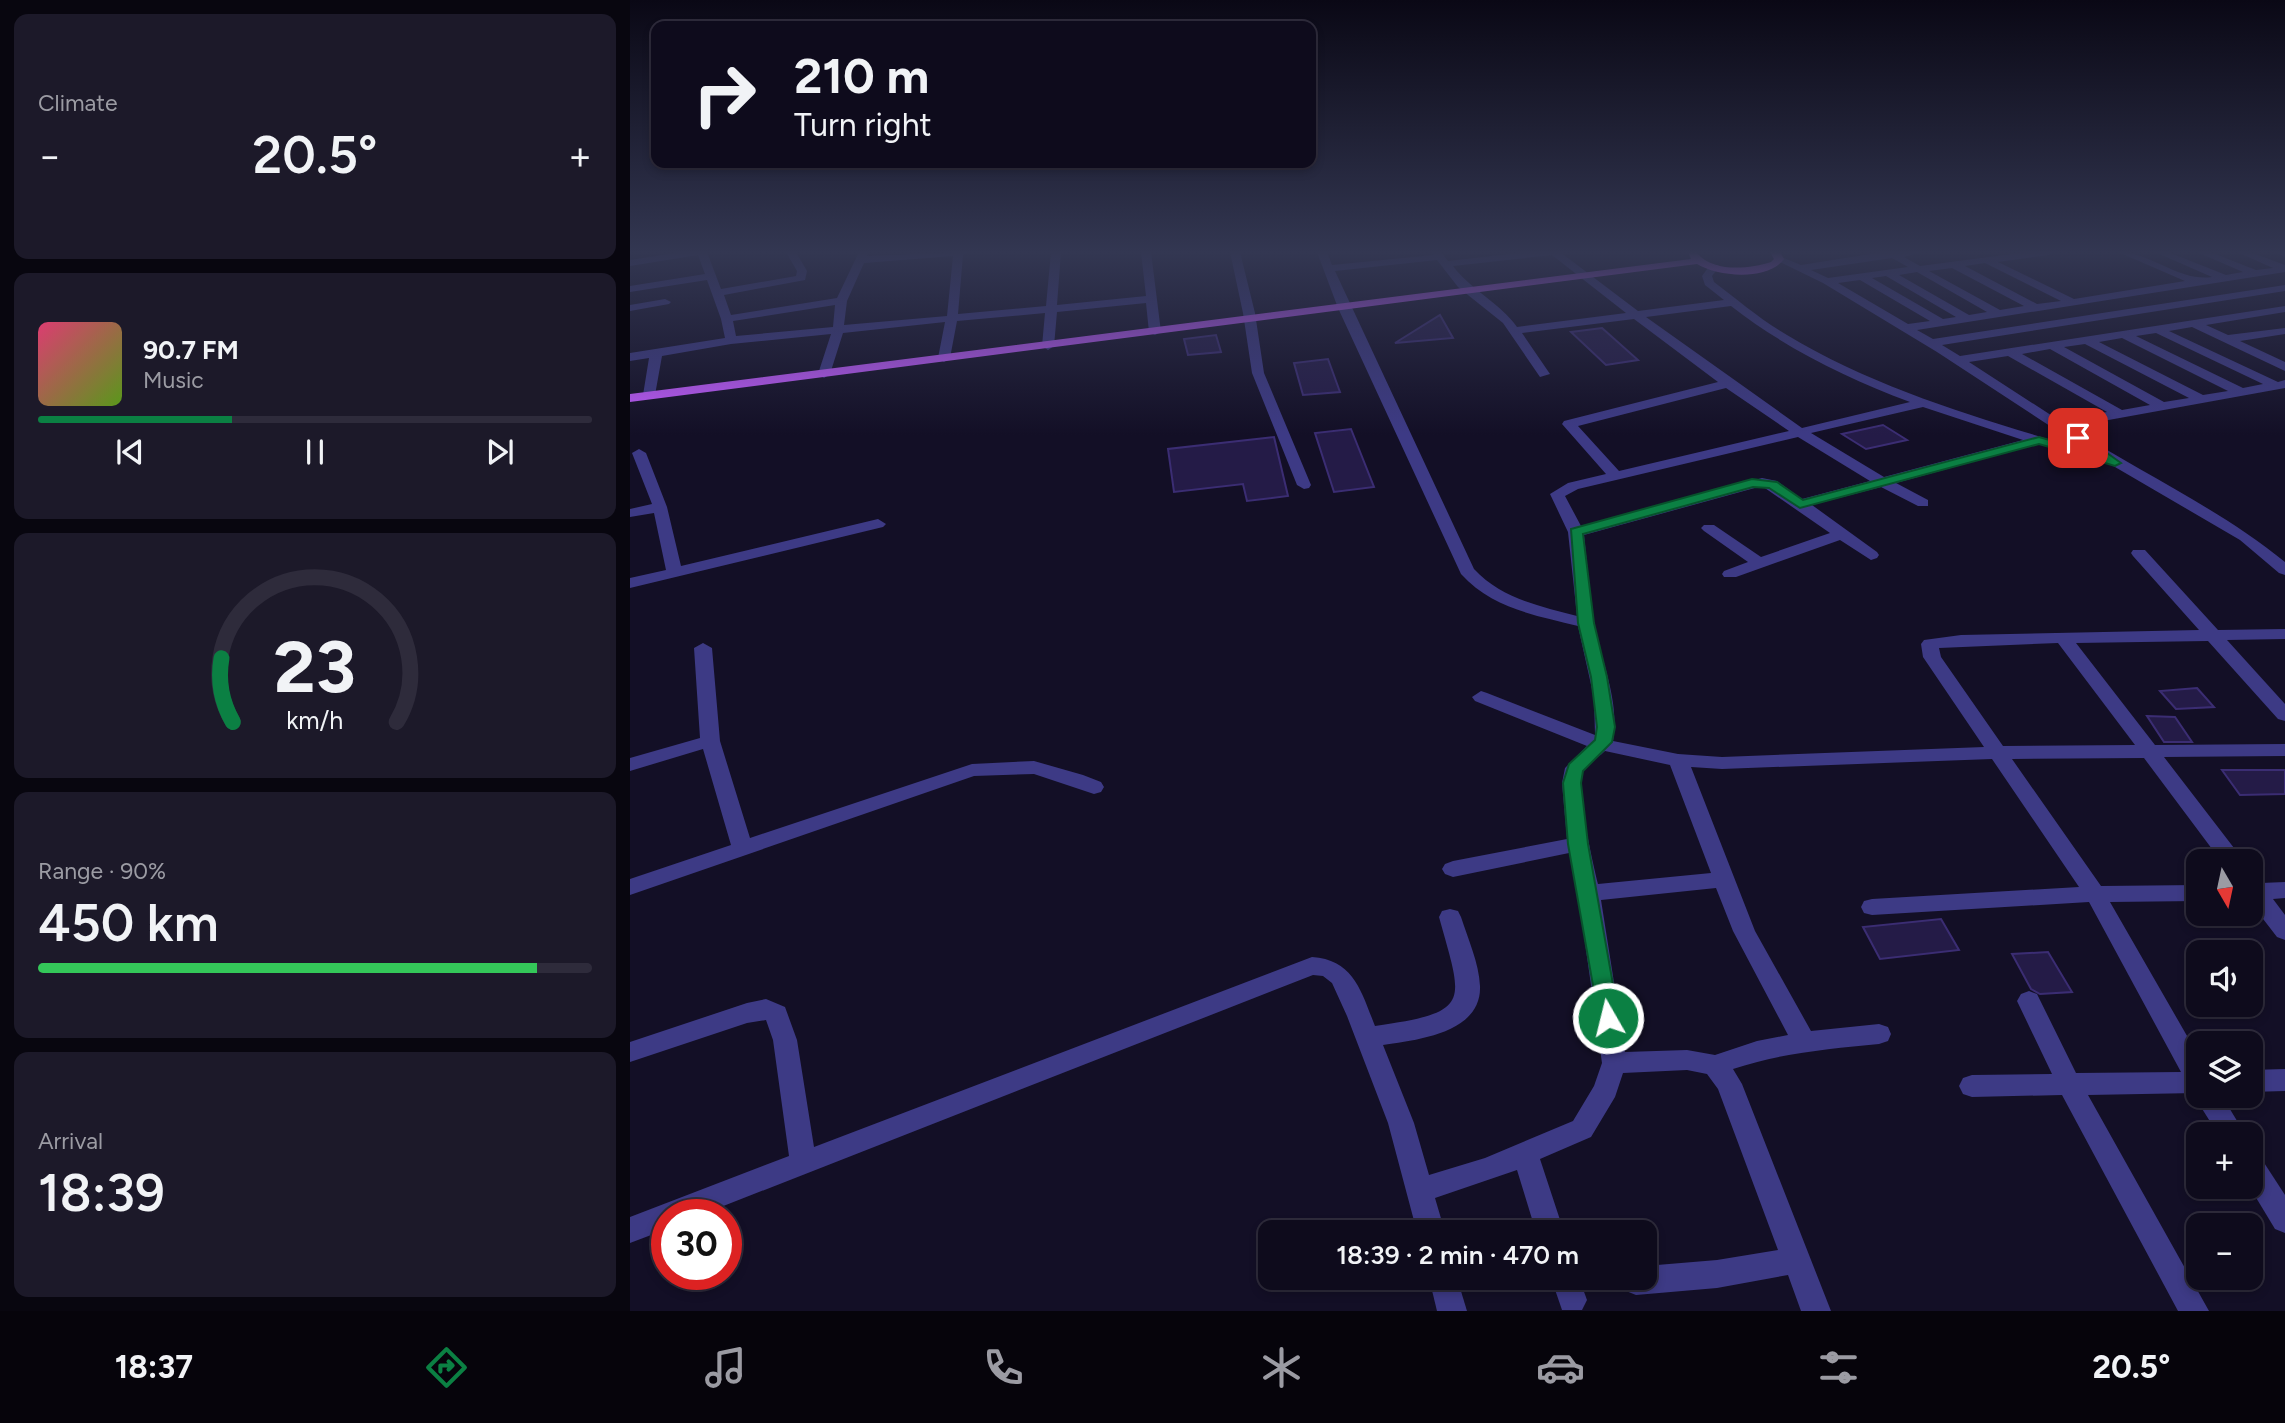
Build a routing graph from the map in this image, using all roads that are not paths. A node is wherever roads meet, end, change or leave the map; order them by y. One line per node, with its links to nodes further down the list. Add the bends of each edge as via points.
1 (725, 313): 26 (street)
2 (764, 313): 26 (street)
3 (840, 313): 32 (street)
4 (952, 313): 24 (street)
5 (991, 313): 24 (street)
6 (1053, 313): 41 (street)
7 (1153, 313): 30 (street)
8 (1249, 313): 25 (street)
9 (1280, 313): 25 (main road)
10 (1348, 313): 86 (street, via 1467,571 1477,583 1519,606)
11 (1495, 313): 35 (street)
12 (1641, 313): 21 (street)
13 (1749, 313): 59 (street, via 1810,353)
14 (1881, 313): 31 (street)
15 (1925, 313): 28 (street)
16 (1958, 313): 27 (street)
17 (2004, 313): 22 (street)
18 (2125, 313): 33 (street)
19 (2236, 313): 23 (street)
20 (2262, 313): 23 (street)
21 (1634, 314): 35 (street); 52 (street)
22 (1999, 314): 27 (street); 33 (street)
23 (2242, 316): 29 (street)
24 (952, 317): 32 (street); 46 (street)
25 (1250, 317): 30 (main road); 69 (street, via 1258,373)
26 (727, 319): 39 (street)
27 (1968, 319): 28 (street)
28 (1942, 323): 31 (street)
29 (2195, 324): 34 (street); 38 (street)
30 (1155, 328): 41 (main road)
31 (1906, 328): 42 (street)
32 (838, 329): 39 (street); 50 (street)
33 (2024, 329): 42 (street); 43 (street)
34 (2157, 329): 37 (street); 53 (street)
35 (1514, 331): 51 (street)
36 (2285, 331): 38 (street)
37 (2125, 335): 40 (street); 56 (street)
38 (2227, 339): 49 (street)
39 (731, 340): 45 (street)
40 (2087, 340): 43 (street); 58 (street)
41 (1049, 342): 46 (main road)
42 (1931, 343): 48 (street)
43 (2051, 345): 44 (street); 60 (street)
44 (2010, 352): 48 (street); 61 (street)
45 (656, 353): 47 (street); 55 (street)
46 (945, 354): 50 (main road)
47 (630, 357)
48 (1959, 360): 62 (street)
49 (2285, 367)
50 (826, 370): 55 (main road)
51 (1544, 374)
52 (1726, 384): 63 (street); 67 (street, via 1569,424)
53 (2281, 385): 56 (street)
54 (630, 391): 55 (main road)
55 (650, 391): 57 (main road)
56 (2241, 392): 58 (street)
57 (630, 398)
58 (2199, 398): 60 (street)
59 (1926, 402): 63 (street); 64 (street)
60 (2162, 406): 61 (street)
61 (2118, 413): 62 (street)
62 (2059, 425): 66 (street)
63 (1801, 432): 67 (street); 68 (street)
64 (2039, 440): 66 (street); 68 (street)
65 (639, 453): 72 (street)
66 (2115, 463): 80 (street)
67 (1616, 476): 76 (street, via 1557,494)
68 (1881, 482): 70 (street); 71 (street)
69 (1304, 485)
70 (1923, 503)
71 (1800, 504): 76 (street, via 1773,484 1752,483); 77 (street)
72 (660, 507): 73 (street); 83 (street)
73 (630, 513)
74 (878, 524): 83 (street)
75 (1709, 528): 81 (street)
76 (1576, 532): 86 (street)
77 (1842, 534): 79 (street); 81 (street)
78 (2139, 553): 88 (street)
79 (1871, 555)
80 (2278, 556): 82 (street)
81 (1759, 563): 84 (street)
82 (2285, 570)
83 (674, 572): 85 (street)
84 (1730, 573)
85 (630, 583)
86 (1586, 623): 94 (street, via 1603,698)
87 (2285, 634): 88 (street)
88 (2215, 636): 89 (street); 92 (street)
89 (2064, 639): 96 (street); 97 (street, via 1930,644 1932,657)
90 (703, 648): 93 (street)
91 (1481, 697): 94 (street, via 1567,733)
92 (2285, 715)
93 (709, 741): 99 (street); 103 (street)
94 (1604, 742): 98 (street); 101 (street, via 1575,768 1572,783)
95 (2285, 750): 96 (street)
96 (2152, 753): 97 (street); 102 (street)
97 (2000, 754): 98 (street, via 1722,764); 111 (street)
98 (1678, 760): 105 (street)
99 (630, 765)
100 (1094, 787): 103 (street, via 1047,768 1016,765 971,770 803,825)
101 (1578, 844): 104 (street); 109 (street)
102 (2223, 849)
103 (743, 850): 106 (street)
104 (1453, 869)
105 (1724, 879): 109 (street); 119 (street, via 1744,931)
106 (630, 887)
107 (2263, 889): 108 (street)
108 (2285, 890)
109 (1589, 893): 122 (street)
110 (2186, 893): 111 (street)
111 (2095, 894): 113 (street); 121 (street)
112 (2263, 903): 115 (street)
113 (1872, 907)
114 (1450, 917): 118 (street, via 1469,988 1467,1003 1454,1017 1431,1026)
115 (2285, 931)
116 (2029, 1002): 127 (street)
117 (1879, 1034): 119 (street)
118 (1367, 1037): 130 (street, via 1341,977 1328,967 1312,966); 132 (street, via 1401,1123)
119 (1804, 1042): 123 (street)
120 (630, 1052): 130 (street, via 747,1013 766,1009 776,1014 785,1040)
121 (2186, 1058)
122 (1614, 1063): 123 (street, via 1686,1060); 129 (street, via 1606,1089 1582,1129)
123 (1715, 1065): 139 (street, via 1729,1084)
124 (2186, 1080): 127 (street)
125 (2285, 1080): 126 (street)
126 (2263, 1081)
127 (2069, 1084): 128 (street); 144 (street)
128 (1972, 1086)
129 (1525, 1154): 132 (street); 135 (street)
130 (803, 1163): 133 (street)
131 (2263, 1185): 136 (street)
132 (1419, 1190): 134 (street)
133 (710, 1199)
134 (1428, 1220)
135 (1546, 1220)
136 (2285, 1220)
137 (651, 1222): 138 (street)
138 (630, 1230)
139 (1798, 1260): 140 (street); 143 (street)
140 (1657, 1279)
141 (1446, 1290): 142 (street)
142 (1452, 1311)
143 (1816, 1311)
144 (2194, 1311)

